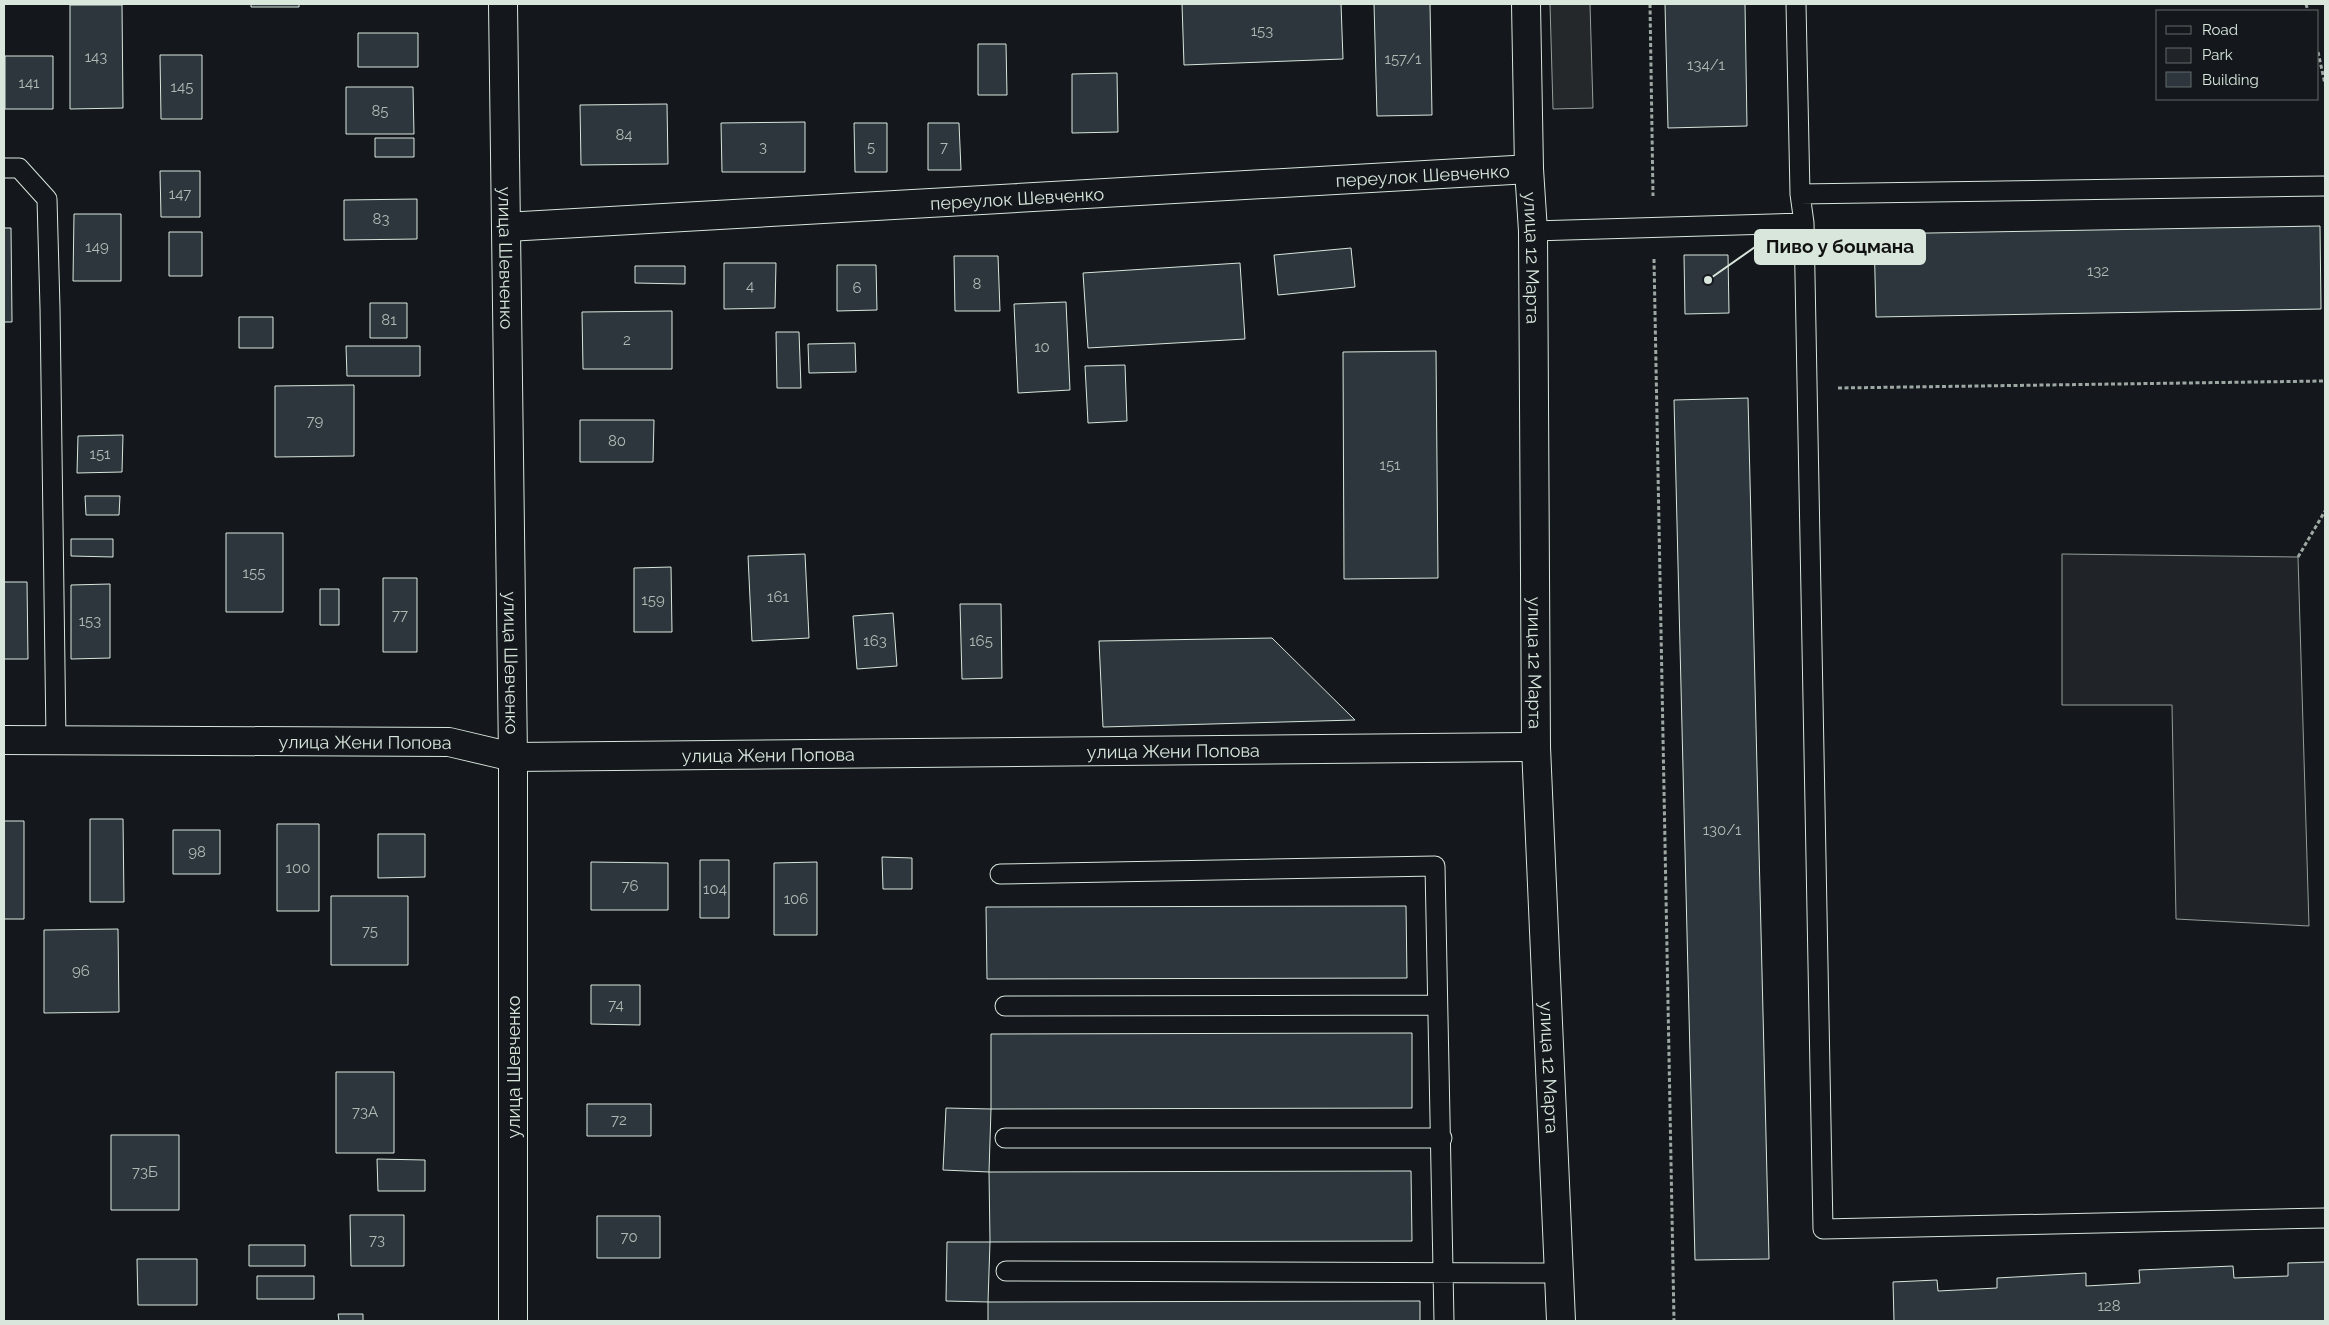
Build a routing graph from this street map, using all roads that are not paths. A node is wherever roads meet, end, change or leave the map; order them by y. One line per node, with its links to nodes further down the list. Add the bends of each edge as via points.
1 (503, 4): 9 (street, улица Шевченко)
2 (1526, 4): 5 (street, улица 12 Марта)
3 (1796, 4): 7 (lane)
4 (4, 168): 11 (lane, via 19,168 46,199)
5 (1529, 169): 9 (street, переулок Шевченко); 10 (street, улица 12 Марта)
6 (2325, 186): 7 (lane)
7 (1800, 194): 8 (lane)
8 (1804, 223): 10 (lane); 20 (lane, via 1823,1229)
9 (506, 227): 14 (street, улица Шевченко)
10 (1533, 231): 13 (street, улица 12 Марта)
11 (56, 739): 12 (street, улица Жени Попова); 14 (street, улица Жени Попова, via 449,742)
12 (4, 740)
13 (1536, 746): 14 (street, улица Жени Попова); 23 (street, улица 12 Марта)
14 (513, 757): 24 (street, улица Шевченко)
15 (1000, 874): 16 (lane, via 1435,866)
16 (1437, 1005): 17 (lane); 19 (lane)
17 (1005, 1006)
18 (1005, 1138): 19 (lane)
19 (1442, 1138): 22 (lane)
20 (2325, 1218)
21 (1006, 1271): 22 (lane)
22 (1444, 1273): 23 (lane); 25 (lane)
23 (1558, 1273): 26 (street, улица 12 Марта)
24 (513, 1321)
25 (1444, 1321)
26 (1560, 1321)

